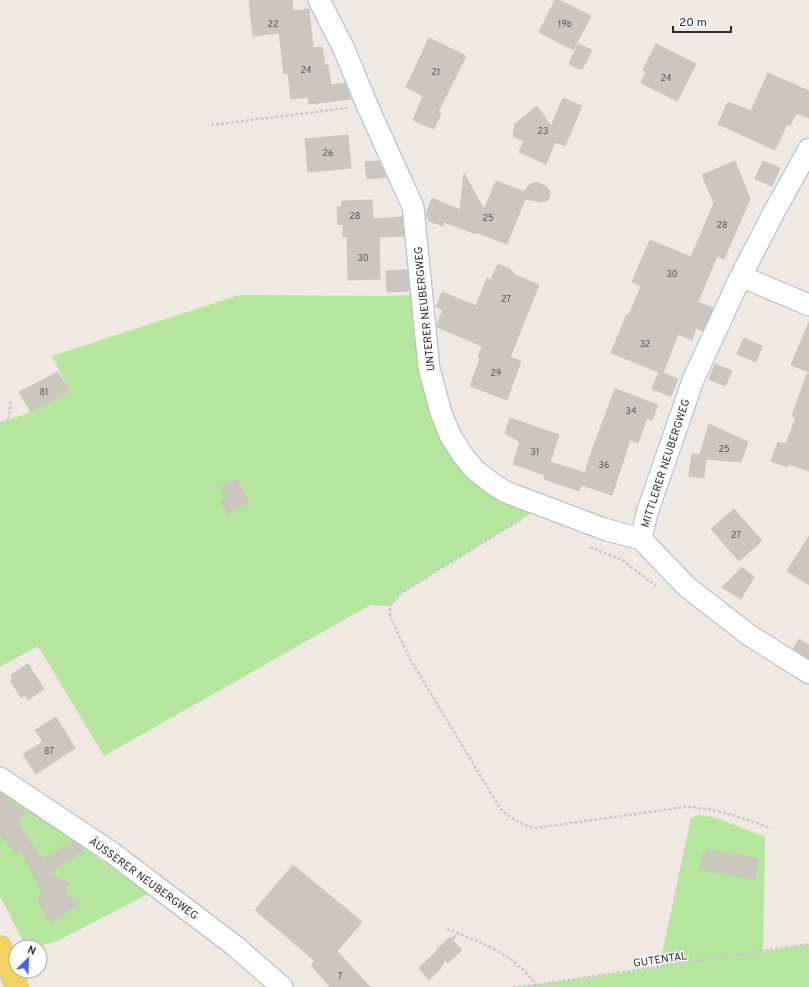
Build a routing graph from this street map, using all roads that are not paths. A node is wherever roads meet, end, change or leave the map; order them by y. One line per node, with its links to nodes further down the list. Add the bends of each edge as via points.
1 (319, 0): 5 (street, UNTERER NEUBERGWEG, via 344,49 413,206 429,368 448,431 475,470 506,492 604,529)
2 (809, 148): 3 (street, MITTLERER NEUBERGWEG)
3 (740, 278): 4 (street); 5 (street, MITTLERER NEUBERGWEG, via 693,380 647,513)
4 (809, 305)
5 (641, 539): 6 (street, MITTLERER NEUBERGWEG, via 687,587 749,635)
6 (809, 673)
7 (0, 778): 10 (street, ÄUSSERER NEUBERGWEG, via 117,857 235,946)
8 (0, 947): 9 (main road)
9 (17, 987)
10 (282, 987)

